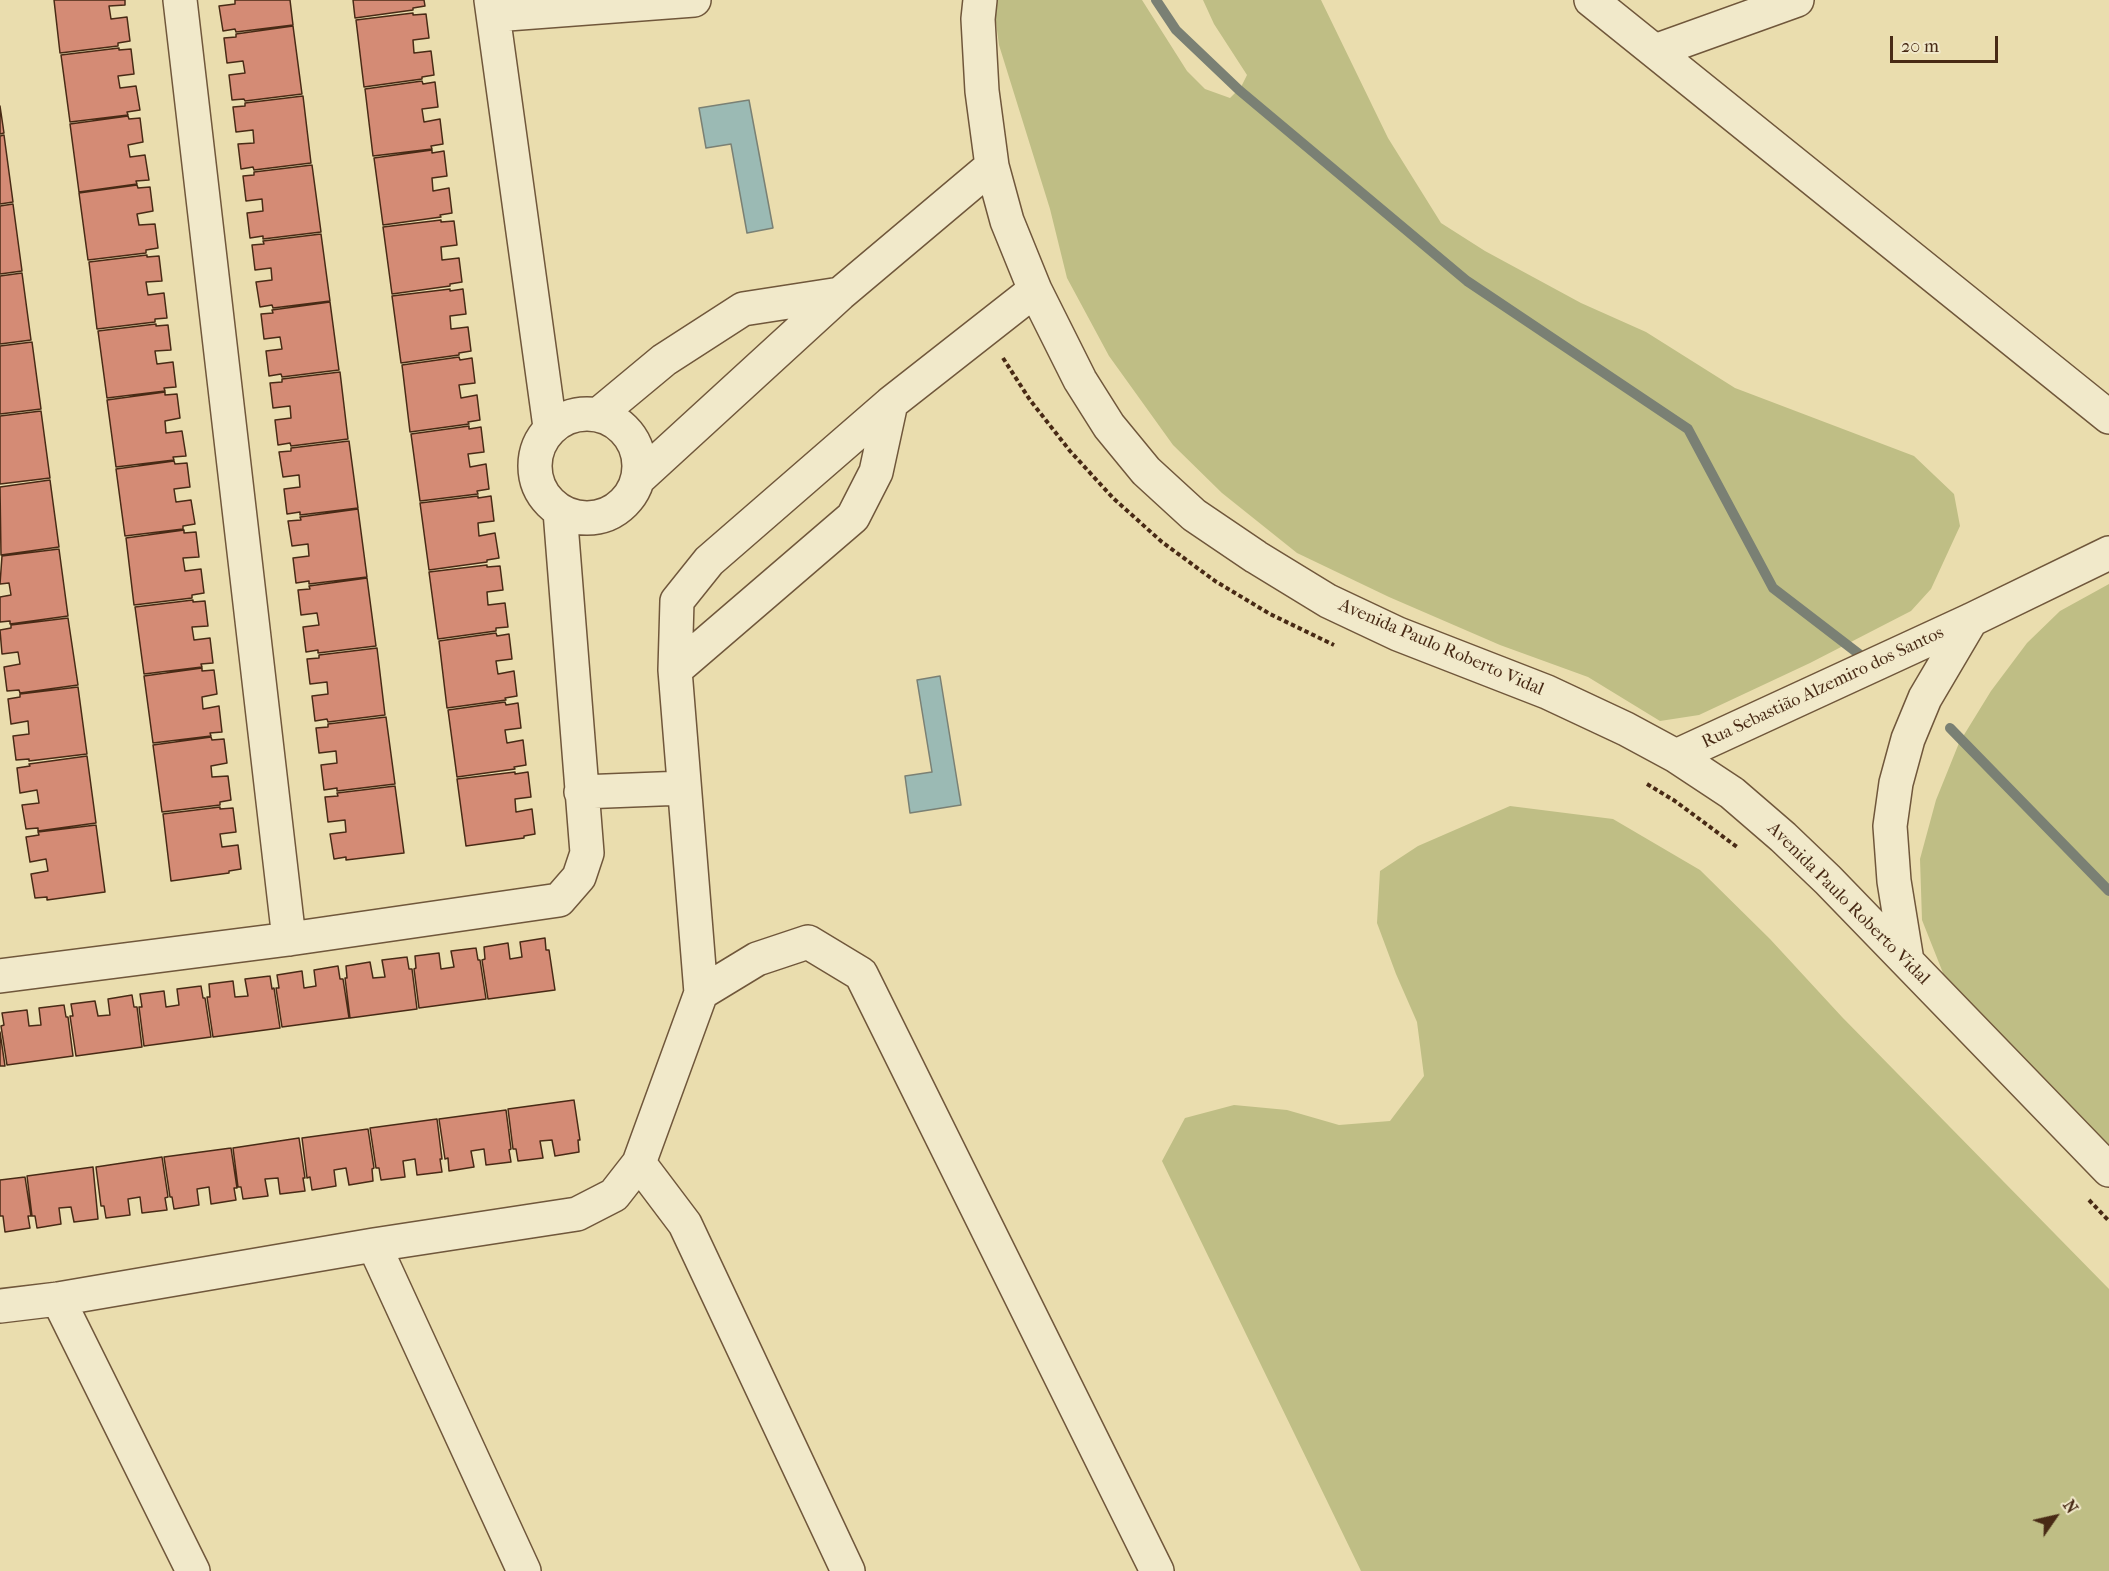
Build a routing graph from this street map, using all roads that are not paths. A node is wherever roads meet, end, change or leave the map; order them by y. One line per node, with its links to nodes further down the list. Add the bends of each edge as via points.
1 (180, 0): 23 (street)
2 (693, 0): 6 (street)
3 (980, 0): 8 (street, Avenida Paulo Roberto Vidal, via 982,91)
4 (1591, 0): 7 (street)
5 (1797, 0): 7 (street)
6 (492, 7): 14 (street)
7 (1654, 51): 13 (street)
8 (992, 166): 9 (street, Avenida Paulo Roberto Vidal, via 1007,221); 10 (street)
9 (1035, 290): 11 (street); 20 (street, Avenida Paulo Roberto Vidal, via 1080,380 1109,426 1146,471 1194,515 1328,601 1398,634 1546,692)
10 (840, 294): 12 (street, via 744,309 664,360); 15 (street)
11 (891, 403): 19 (street, via 876,472 853,517); 19 (street, via 709,561 677,601)
12 (599, 414): 14 (street, via 582,413); 15 (street, via 628,433 636,447)
13 (2109, 417)
14 (550, 427): 16 (street, via 540,441 534,472 547,501)
15 (638, 479): 16 (street, via 620,506 606,515 574,517)
16 (560, 511): 22 (street)
17 (2109, 553): 18 (street, Rua Sebastião Alzemiro dos Santos)
18 (1971, 620): 20 (street, Rua Sebastião Alzemiro dos Santos); 24 (street, Rua Sebastião Alzemiro dos Santos, via 1925,698 1896,783 1890,826)
19 (675, 670): 21 (street)
20 (1676, 756): 24 (street, Avenida Paulo Roberto Vidal, via 1732,793 1783,837)
21 (684, 788): 22 (street); 26 (street)
22 (581, 792): 23 (street, via 586,854 579,877 559,900)
23 (290, 939): 25 (street)
24 (1907, 961): 28 (street, Avenida Paulo Roberto Vidal)
25 (0, 973)
26 (701, 993): 27 (street); 35 (street, via 757,959 808,942 861,974)
27 (639, 1163): 29 (street, via 615,1195 576,1214); 34 (street, via 685,1224)
28 (2109, 1170)
29 (374, 1245): 30 (street); 33 (street)
30 (58, 1299): 31 (street); 32 (street)
31 (0, 1306)
32 (193, 1571)
33 (524, 1571)
34 (848, 1571)
35 (1157, 1571)

